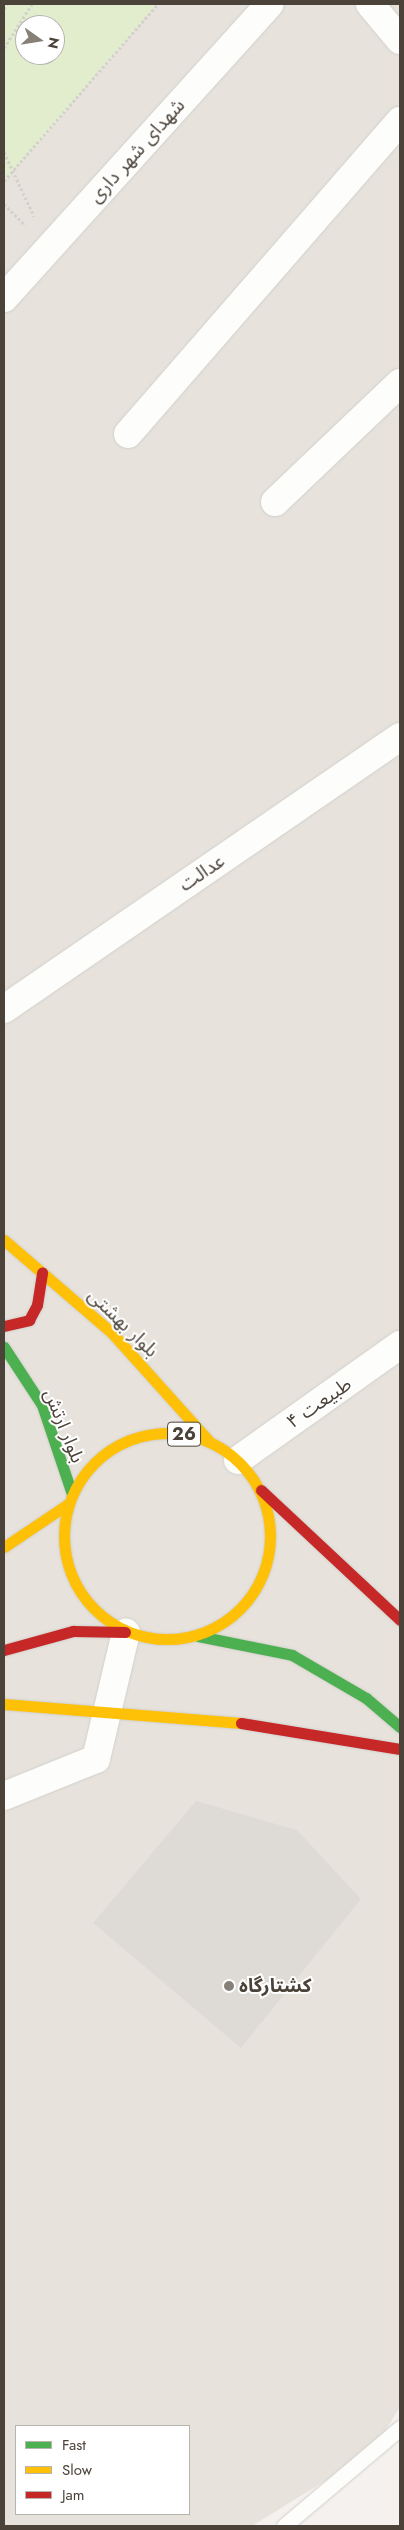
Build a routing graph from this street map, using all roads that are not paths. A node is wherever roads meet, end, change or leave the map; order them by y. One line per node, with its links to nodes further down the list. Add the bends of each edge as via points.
1 (270, 4): 5 (street, شهدای شهر داری)
2 (370, 4): 3 (street)
3 (400, 40)
4 (400, 121): 7 (street)
5 (4, 298)
6 (400, 383): 8 (street)
7 (128, 434)
8 (275, 502)
9 (400, 737): 10 (street, عدالت)
10 (4, 1009)
11 (4, 1240): 12 (main road, بلوار بهشتی / 26)
12 (42, 1272): 13 (main road, via 37,1305 29,1320); 16 (main road, بلوار بهشتی / 26, via 112,1333)
13 (4, 1326)
14 (400, 1345): 17 (street, طبیعت ۴)
15 (4, 1347): 19 (main road, بلوار ارتش / 26, via 42,1405)
16 (208, 1440): 17 (main road, 26); 19 (main road, 26, via 177,1432 144,1434 114,1446 90,1467)
17 (238, 1460): 18 (main road, 26)
18 (259, 1489): 21 (main road, 26); 23 (main road, 26, via 270,1524 268,1560 254,1593 229,1620)
19 (70, 1499): 20 (main road); 22 (main road, 26, via 64,1542 68,1565 80,1593 100,1616)
20 (4, 1547)
21 (400, 1620)
22 (126, 1632): 23 (main road, 26, via 174,1640); 24 (main road, via 73,1632); 26 (street)
23 (198, 1636): 27 (main road, 26, via 292,1655 366,1698)
24 (4, 1650)
25 (4, 1704): 26 (main road)
26 (106, 1713): 28 (main road, via 224,1720); 29 (street, via 96,1759)
27 (400, 1727)
28 (400, 1749)
29 (4, 1796)
30 (400, 2428): 31 (lane)
31 (284, 2526)

